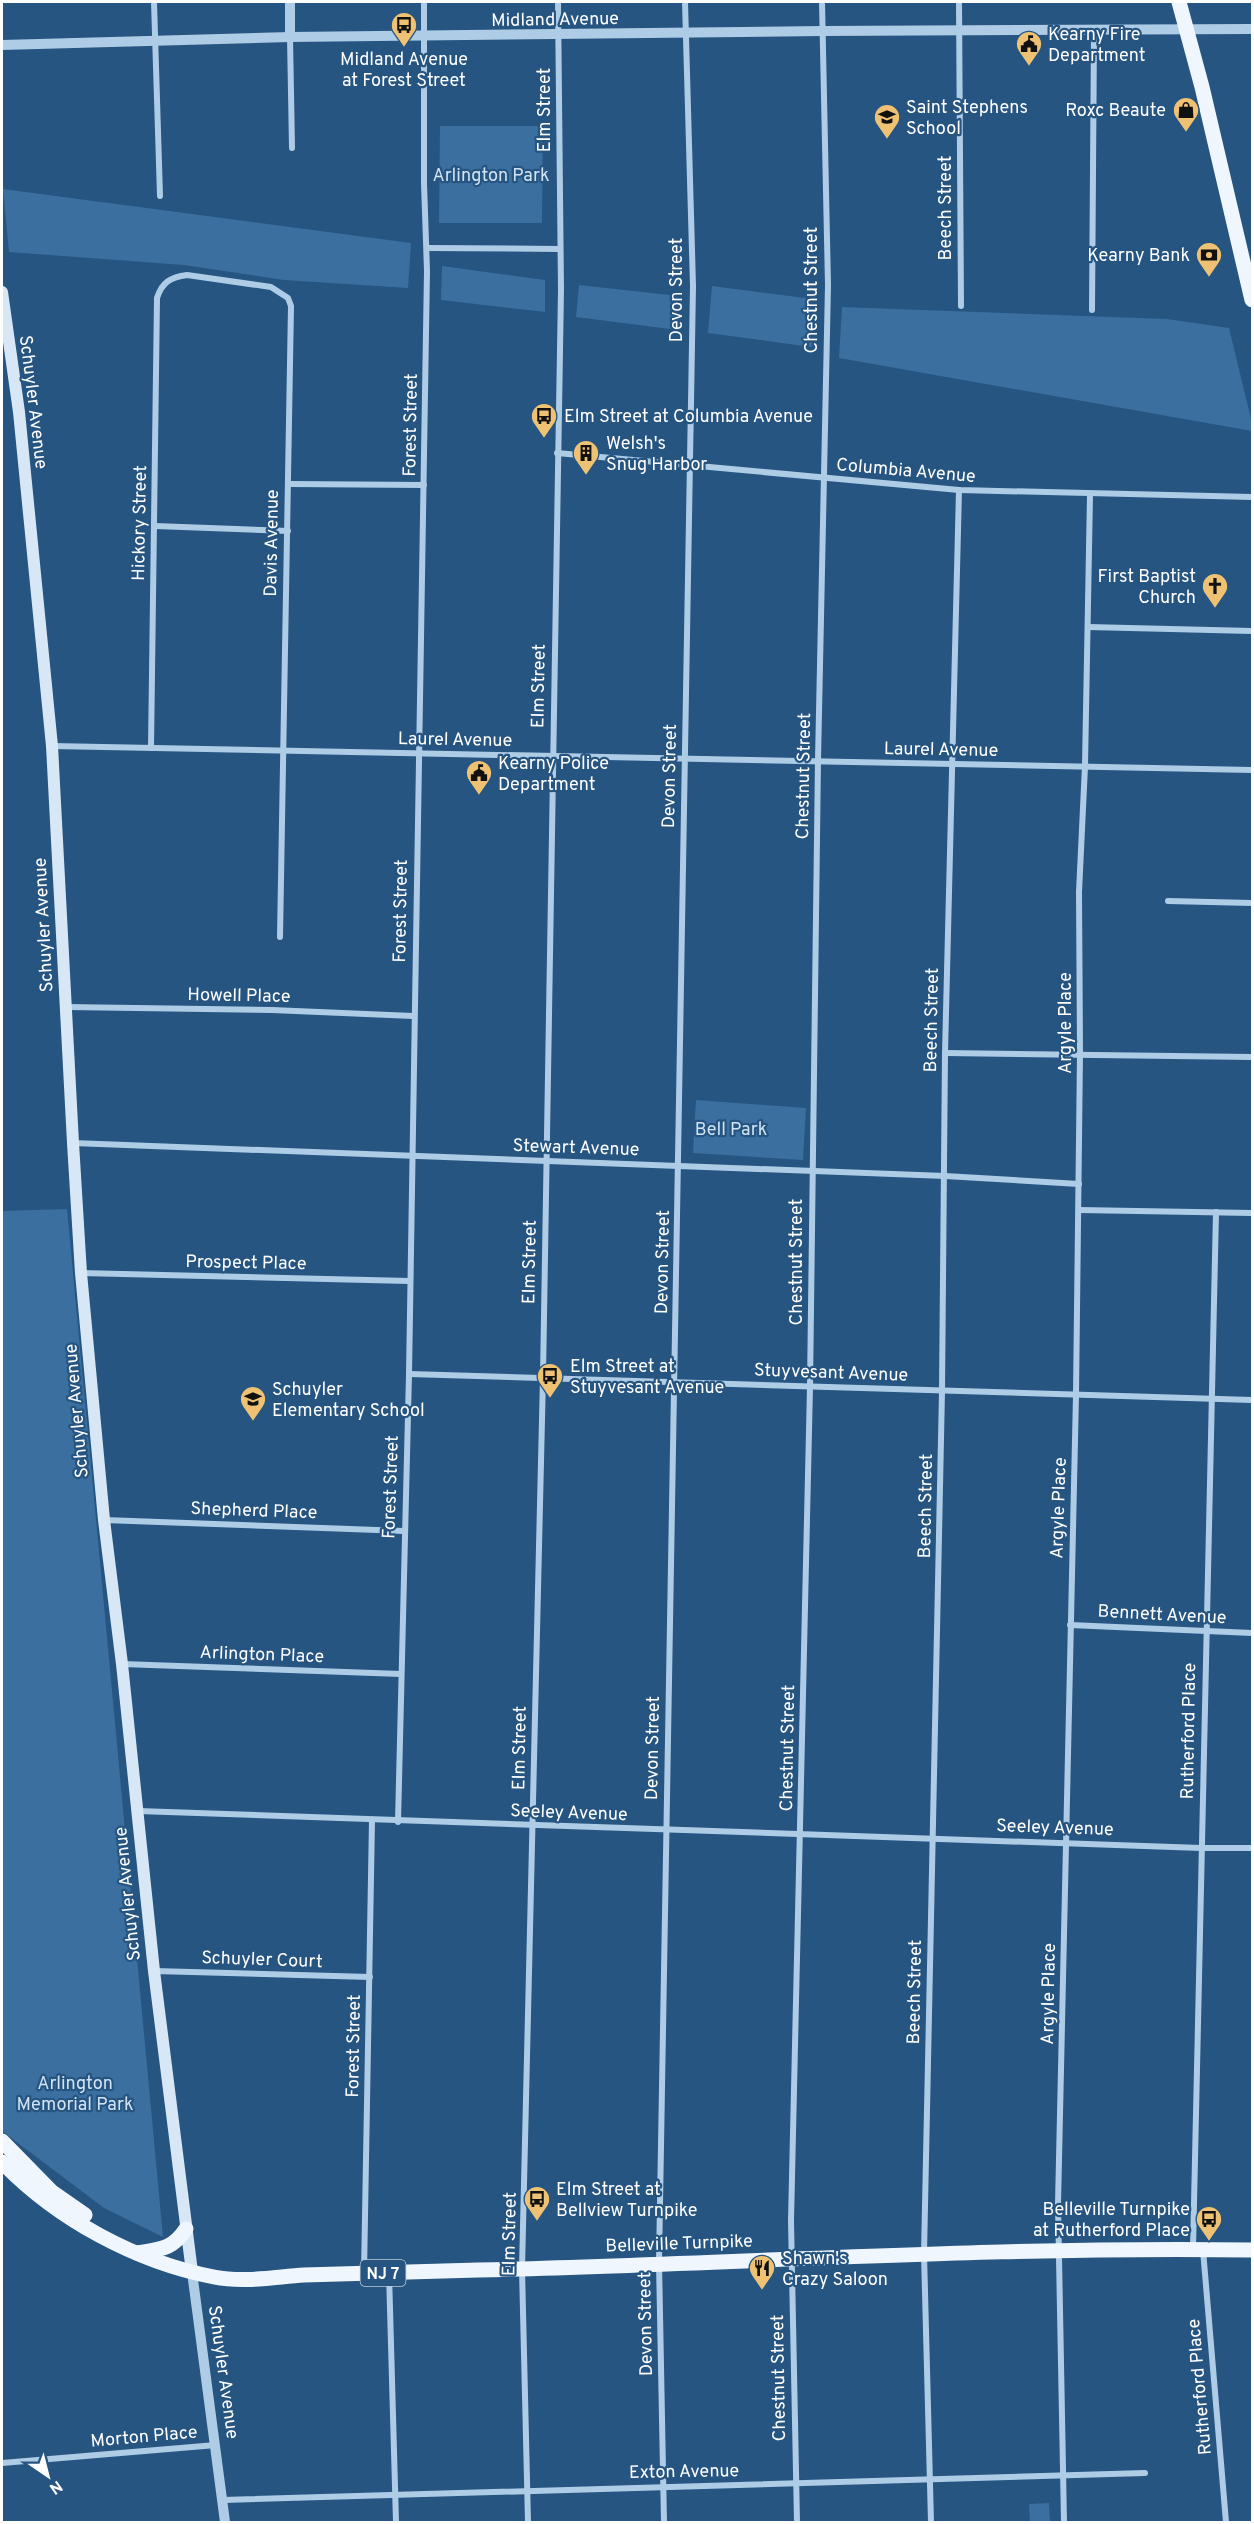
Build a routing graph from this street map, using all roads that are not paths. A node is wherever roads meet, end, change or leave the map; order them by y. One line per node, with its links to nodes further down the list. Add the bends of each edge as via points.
1 (154, 2): 18 (street)
2 (290, 2): 16 (street)
3 (424, 2): 17 (street, Forest Street)
4 (558, 2): 15 (street, Elm Street)
5 (685, 2): 14 (street, Devon Street)
6 (822, 2): 11 (street, Chestnut Street)
7 (959, 2): 12 (street, Beech Street)
8 (1179, 2): 9 (main road)
9 (1185, 29): 10 (street, Midland Avenue); 13 (street, Midland Avenue); 24 (main road)
10 (1252, 29)
11 (822, 31): 12 (street, Midland Avenue); 14 (street, Midland Avenue); 32 (street, Chestnut Street, via 828,285)
12 (959, 31): 13 (street, Midland Avenue); 28 (street, Beech Street)
13 (1094, 32): 29 (street)
14 (686, 33): 15 (street, Midland Avenue); 31 (street, Devon Street, via 693,286)
15 (559, 35): 17 (street, Midland Avenue); 23 (street, Elm Street)
16 (290, 37): 17 (street, Midland Avenue); 18 (street, Midland Avenue); 20 (street)
17 (424, 37): 22 (street, Forest Street)
18 (156, 39): 19 (street, Midland Avenue); 21 (street)
19 (2, 45)
20 (292, 147)
21 (160, 196)
22 (427, 248): 23 (street); 34 (street, Forest Street)
23 (560, 249): 30 (street, Elm Street)
24 (1249, 268): 27 (main road)
25 (2, 292): 42 (main road, Schuyler Avenue, via 19,412)
26 (157, 298): 33 (street, Davis Avenue, via 166,282 187,275 272,287 288,298); 38 (street, Hickory Street)
27 (1252, 300)
28 (961, 306)
29 (1092, 310)
30 (557, 453): 31 (street, Columbia Avenue); 46 (street, Elm Street)
31 (690, 465): 32 (street, Columbia Avenue); 47 (street, Devon Street)
32 (825, 478): 35 (street, Columbia Avenue); 48 (street, Chestnut Street)
33 (289, 483): 34 (street); 39 (street, Davis Avenue)
34 (424, 485): 45 (street, Forest Street)
35 (959, 490): 36 (street, Columbia Avenue); 49 (street, Beech Street)
36 (1090, 495): 37 (street, Columbia Avenue); 40 (street, Argyle Place)
37 (1252, 497)
38 (155, 526): 39 (street); 43 (street, Hickory Street)
39 (288, 531): 44 (street, Davis Avenue)
40 (1088, 627): 41 (street); 50 (street, Argyle Place)
41 (1252, 631)
42 (52, 746): 43 (street, Laurel Avenue); 55 (main road, Schuyler Avenue)
43 (151, 748): 44 (street, Laurel Avenue)
44 (282, 751): 45 (street, Laurel Avenue); 54 (street, Davis Avenue)
45 (418, 752): 46 (street, Laurel Avenue); 56 (street, Forest Street)
46 (552, 756): 47 (street, Laurel Avenue); 62 (street, Elm Street)
47 (685, 760): 48 (street, Laurel Avenue); 63 (street, Devon Street)
48 (818, 760): 49 (street, Laurel Avenue); 64 (street, Chestnut Street)
49 (953, 765): 50 (street, Laurel Avenue); 57 (street, Beech Street)
50 (1085, 766): 51 (street, Laurel Avenue); 58 (street, Argyle Place, via 1079,892)
51 (1252, 770)
52 (1168, 901): 53 (street)
53 (1252, 903)
54 (280, 937)
55 (65, 1007): 56 (street, Howell Place); 60 (main road, Schuyler Avenue)
56 (413, 1016): 61 (street, Forest Street)
57 (945, 1053): 58 (street); 65 (street, Beech Street)
58 (1080, 1053): 59 (street); 66 (street, Argyle Place)
59 (1252, 1057)
60 (73, 1143): 61 (street, Stewart Avenue); 70 (main road, Schuyler Avenue)
61 (411, 1156): 62 (street, Stewart Avenue); 71 (street, Forest Street)
62 (546, 1161): 63 (street, Stewart Avenue); 73 (street, Elm Street)
63 (678, 1166): 64 (street, Stewart Avenue); 74 (street, Devon Street)
64 (812, 1172): 65 (street, Stewart Avenue); 75 (street, Chestnut Street)
65 (945, 1176): 66 (street, Stewart Avenue); 76 (street, Beech Street)
66 (1079, 1184): 67 (street, Argyle Place)
67 (1079, 1210): 68 (street); 77 (street, Argyle Place)
68 (1216, 1212): 69 (street); 78 (street, Rutherford Place)
69 (1252, 1213)
70 (81, 1273): 71 (street, Prospect Place); 80 (main road, Schuyler Avenue)
71 (409, 1281): 72 (street, Forest Street)
72 (409, 1374): 73 (street, Stuyvesant Avenue); 81 (street, Forest Street)
73 (543, 1377): 74 (street, Stuyvesant Avenue); 90 (street, Elm Street)
74 (675, 1382): 75 (street, Stuyvesant Avenue); 91 (street, Devon Street)
75 (810, 1387): 76 (street, Stuyvesant Avenue); 92 (street, Chestnut Street)
76 (942, 1391): 77 (street, Stuyvesant Avenue); 93 (street, Beech Street)
77 (1076, 1395): 78 (street, Stuyvesant Avenue); 82 (street, Argyle Place)
78 (1212, 1398): 79 (street, Stuyvesant Avenue); 83 (street, Rutherford Place)
79 (1252, 1400)
80 (104, 1520): 81 (street, Shepherd Place); 85 (main road, Schuyler Avenue)
81 (404, 1531): 86 (street, Forest Street)
82 (1070, 1625): 83 (street, Bennett Avenue); 94 (street, Argyle Place)
83 (1205, 1632): 84 (street, Bennett Avenue); 95 (street, Rutherford Place)
84 (1252, 1633)
85 (122, 1664): 86 (street, Arlington Place); 87 (main road, Schuyler Avenue)
86 (401, 1674): 89 (street, Forest Street)
87 (136, 1811): 88 (street, Seeley Avenue); 97 (main road, Schuyler Avenue)
88 (372, 1820): 89 (street, Seeley Avenue); 98 (street, Forest Street)
89 (398, 1822): 90 (street, Seeley Avenue)
90 (532, 1826): 91 (street, Seeley Avenue); 110 (street, Elm Street)
91 (666, 1830): 92 (street, Seeley Avenue); 109 (street, Devon Street)
92 (800, 1834): 93 (street, Seeley Avenue); 108 (street, Chestnut Street)
93 (933, 1838): 94 (street, Seeley Avenue); 107 (street, Beech Street)
94 (1066, 1843): 95 (street, Seeley Avenue); 104 (street, Argyle Place)
95 (1201, 1848): 96 (street, Seeley Avenue); 103 (street, Rutherford Place)
96 (1252, 1848)
97 (153, 1971): 98 (street, Schuyler Court); 101 (main road, Schuyler Avenue)
98 (370, 1977): 113 (street, Forest Street)
99 (2, 2141): 102 (main road, Belleville Turnpike / NJ 7, via 52,2192)
100 (2, 2162): 102 (main road, Belleville Turnpike / NJ 7, via 55,2208)
101 (186, 2229): 106 (main road, via 171,2247); 111 (main road, Schuyler Avenue)
102 (114, 2241): 106 (main road, Belleville Turnpike / NJ 7)
103 (1198, 2249): 104 (main road, Belleville Turnpike / NJ 7); 105 (main road, Belleville Turnpike / NJ 7); 131 (street, Rutherford Place)
104 (1058, 2250): 107 (main road, Belleville Turnpike / NJ 7); 117 (street, Argyle Place)
105 (1252, 2250)
106 (136, 2253): 111 (main road, Belleville Turnpike / NJ 7)
107 (924, 2254): 108 (main road, Belleville Turnpike / NJ 7); 118 (street, Beech Street)
108 (791, 2258): 109 (main road, Belleville Turnpike / NJ 7); 119 (street, Chestnut Street)
109 (659, 2262): 110 (main road, Belleville Turnpike / NJ 7); 120 (street, Devon Street)
110 (522, 2269): 112 (main road, Belleville Turnpike / NJ 7); 121 (street, Elm Street)
111 (192, 2272): 113 (main road, Belleville Turnpike / NJ 7, via 237,2280); 114 (street, Schuyler Avenue)
112 (389, 2272): 113 (main road, Belleville Turnpike / NJ 7); 122 (street)
113 (364, 2273)
114 (216, 2445): 115 (street, Morton Place); 123 (street, Schuyler Avenue)
115 (2, 2463)
116 (1145, 2473): 117 (street, Exton Avenue)
117 (1063, 2475): 118 (street, Exton Avenue); 130 (street, Argyle Place)
118 (930, 2480): 119 (street, Exton Avenue); 129 (street, Beech Street)
119 (796, 2484): 120 (street, Exton Avenue); 128 (street, Chestnut Street)
120 (663, 2487): 121 (street, Exton Avenue); 127 (street, Devon Street)
121 (527, 2489): 122 (street, Exton Avenue); 126 (street, Elm Street)
122 (395, 2494): 123 (street, Exton Avenue); 125 (street)
123 (223, 2500): 124 (street, Schuyler Avenue)
124 (225, 2523)
125 (396, 2523)
126 (528, 2523)
127 (664, 2523)
128 (797, 2523)
129 (931, 2523)
130 (1064, 2523)
131 (1226, 2523)

